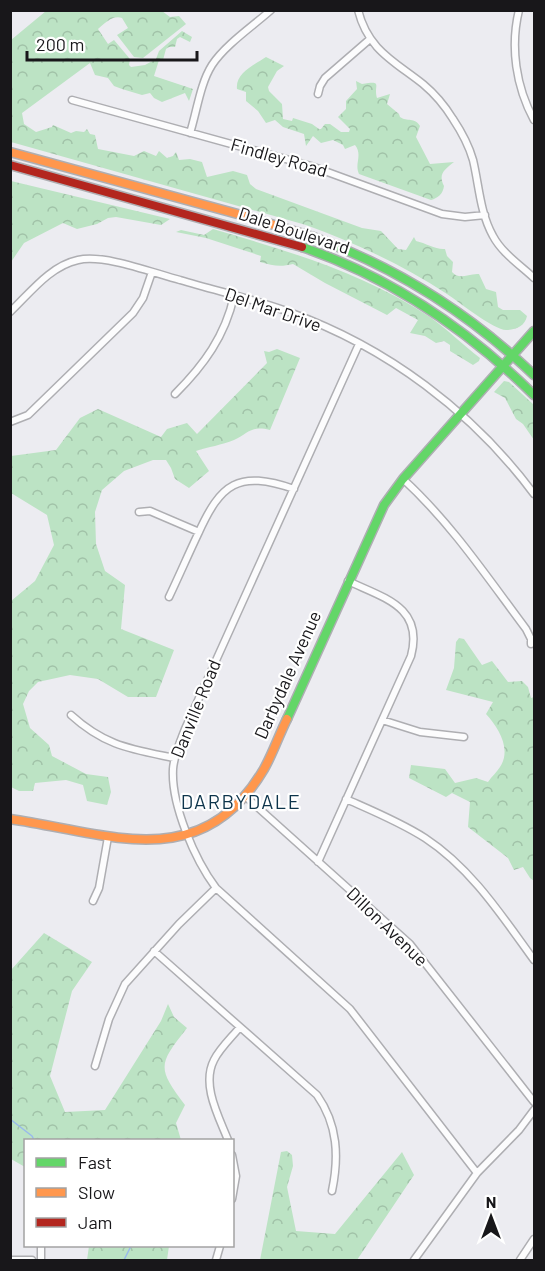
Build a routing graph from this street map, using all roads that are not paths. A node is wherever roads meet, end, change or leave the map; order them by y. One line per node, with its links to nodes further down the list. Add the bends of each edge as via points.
1 (271, 10): 8 (street, via 212,65)
2 (358, 10): 4 (street)
3 (519, 10): 7 (street, via 517,72)
4 (370, 39): 5 (street, via 325,78); 11 (street, via 393,63 433,93 454,120 471,153)
5 (318, 94)
6 (72, 100): 8 (street, Findley Road)
7 (534, 120)
8 (190, 133): 11 (street, Findley Road, via 326,171 442,214)
9 (10, 152): 18 (main road, Dale Boulevard, via 279,225 338,246 421,287)
10 (10, 165): 19 (main road, Dale Boulevard, via 269,237 327,257 412,298)
11 (485, 215): 13 (street, via 496,241)
12 (152, 272): 14 (street, Del Mar Drive); 15 (street, Del Mar Drive, via 103,259 76,260 53,272); 24 (street, via 133,313 33,410)
13 (534, 278)
14 (234, 296): 17 (street, Del Mar Drive, via 291,312); 21 (street, via 216,345)
15 (10, 312)
16 (534, 331): 18 (main road, Darbydale Avenue)
17 (359, 344): 23 (street, Del Mar Drive, via 406,371); 26 (street, Danville Road)
18 (513, 355): 19 (main road, Darbydale Avenue); 20 (main road, Dale Boulevard)
19 (504, 365): 22 (main road, Dale Boulevard); 23 (main road, Darbydale Avenue)
20 (534, 375)
21 (175, 394)
22 (534, 395)
23 (461, 414): 25 (main road, Darbydale Avenue); 27 (street, Del Mar Drive, via 500,452)
24 (10, 422)
25 (403, 479): 30 (main road, Darbydale Avenue, via 384,505); 32 (street, via 459,539 526,629)
26 (294, 489): 29 (street, via 265,481 232,486 212,504); 36 (street, Danville Road)
27 (534, 494)
28 (139, 512): 29 (street, via 150,511)
29 (199, 532): 31 (street)
30 (348, 581): 34 (street, via 395,603 412,627 411,656); 37 (main road, Darbydale Avenue, via 264,769)
31 (169, 597)
32 (531, 644)
33 (71, 716): 36 (street, via 112,744)
34 (382, 720): 35 (street, via 420,732); 38 (street)
35 (464, 737)
36 (174, 758): 40 (street, Danville Road, via 174,791)
37 (245, 796): 40 (main road, Darbydale Avenue, via 214,823); 42 (street, Dillon Avenue)
38 (346, 799): 42 (street); 46 (street, via 411,830 448,856 480,888)
39 (10, 819): 41 (main road, Darbydale Avenue)
40 (188, 835): 41 (main road, Darbydale Avenue, via 151,841); 43 (street, Danville Road)
41 (108, 837): 44 (street)
42 (318, 862): 49 (street, Dillon Avenue, via 416,951)
43 (216, 888): 45 (street); 53 (street, Danville Road, via 350,1009)
44 (93, 901)
45 (154, 951): 47 (street); 48 (street, via 118,996)
46 (534, 960)
47 (240, 1027): 51 (street, via 216,1056 209,1076); 55 (street, via 322,1102 333,1128 337,1152)
48 (96, 1066)
49 (534, 1102)
50 (534, 1110): 53 (street)
51 (228, 1139)
52 (234, 1166): 54 (street)
53 (477, 1173): 59 (street)
54 (234, 1188)
55 (332, 1191)
56 (534, 1239): 60 (street)
57 (10, 1260): 58 (street)
58 (32, 1260)
59 (414, 1260)
60 (520, 1260)

